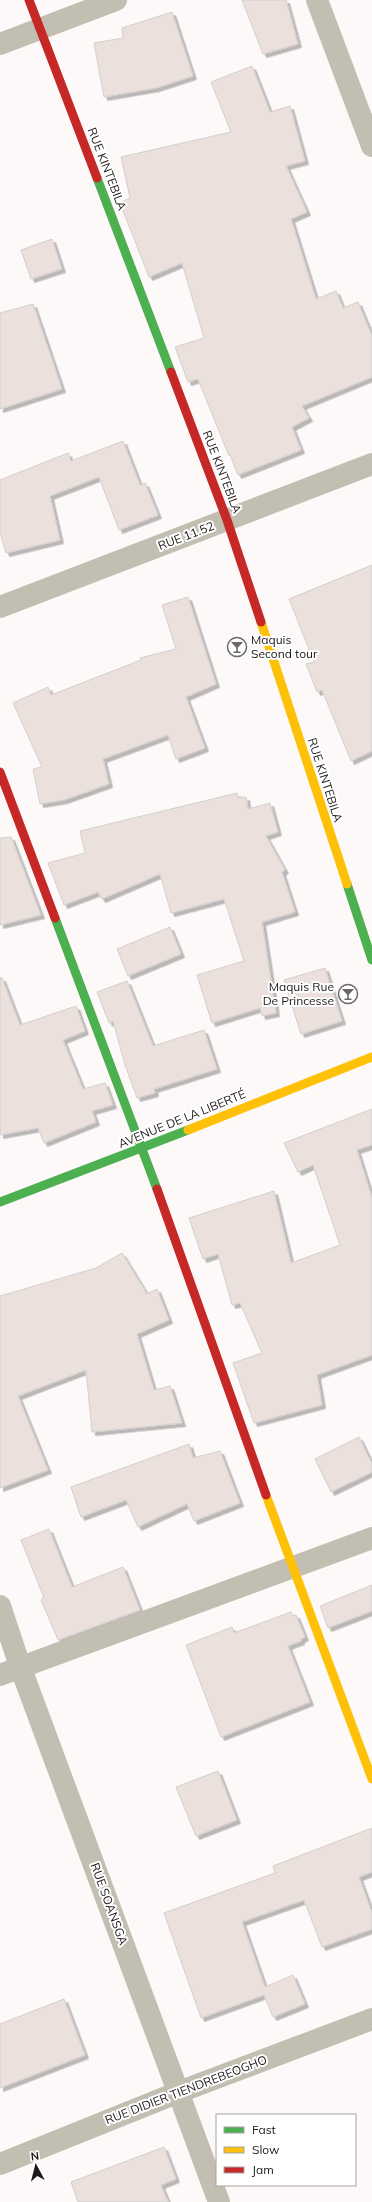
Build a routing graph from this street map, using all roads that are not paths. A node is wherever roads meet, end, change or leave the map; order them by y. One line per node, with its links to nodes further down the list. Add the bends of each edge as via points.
1 (29, 0): 4 (street, RUE KINTEBILA)
2 (116, 0): 4 (street)
3 (318, 0): 6 (street)
4 (41, 29): 5 (street); 8 (street, RUE KINTEBILA)
5 (0, 44)
6 (372, 146)
7 (372, 464): 8 (street, RUE 11.52)
8 (227, 520): 9 (street, RUE 11.52); 11 (street, RUE KINTEBILA)
9 (0, 607)
10 (0, 772): 13 (street)
11 (372, 960)
12 (372, 1057): 13 (street, AVENUE DE LA LIBERTÉ)
13 (143, 1148): 14 (street, AVENUE DE LA LIBERTÉ); 16 (street)
14 (0, 1202)
15 (372, 1538): 16 (street)
16 (292, 1568): 18 (street); 20 (street)
17 (0, 1606): 18 (street, RUE SOANSGA)
18 (20, 1666): 19 (street); 22 (street, RUE SOANSGA)
19 (0, 1675)
20 (372, 1779)
21 (372, 2019): 22 (street, RUE DIDIER TIENDREBEOGHO)
22 (179, 2092): 23 (street, RUE DIDIER TIENDREBEOGHO); 24 (street, RUE SOANSGA)
23 (0, 2164)
24 (219, 2202)

